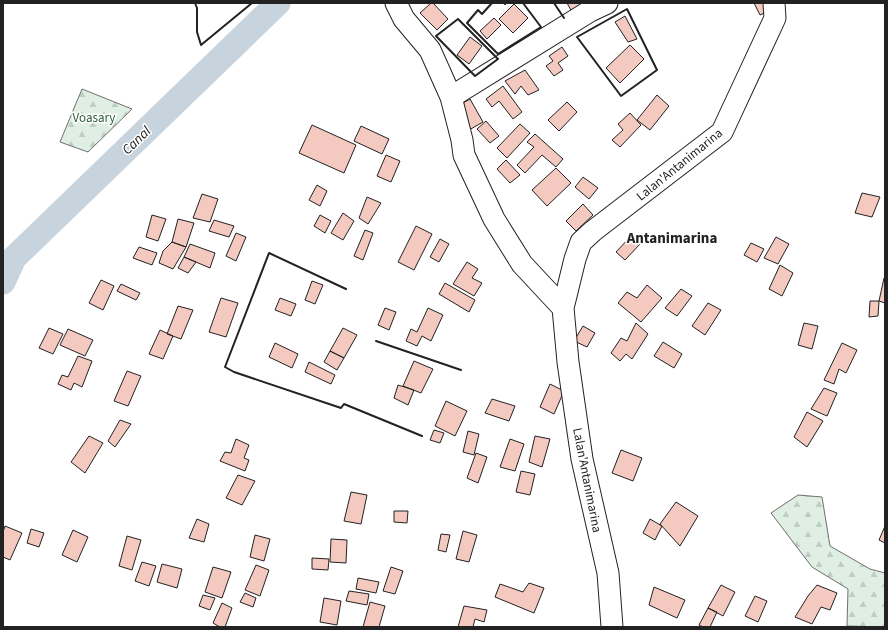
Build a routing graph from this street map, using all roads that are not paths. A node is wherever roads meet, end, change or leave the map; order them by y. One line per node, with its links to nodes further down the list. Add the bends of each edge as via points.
1 (396, 3): 4 (street, via 404,19 430,50)
2 (607, 3): 4 (street)
3 (774, 3): 5 (street, Lalan'Antanimarina, via 775,18 722,132 581,242)
4 (451, 96): 5 (street, via 464,155 494,219 522,264)
5 (563, 308): 6 (street, Lalan'Antanimarina, via 582,459 608,573)
6 (612, 627)

